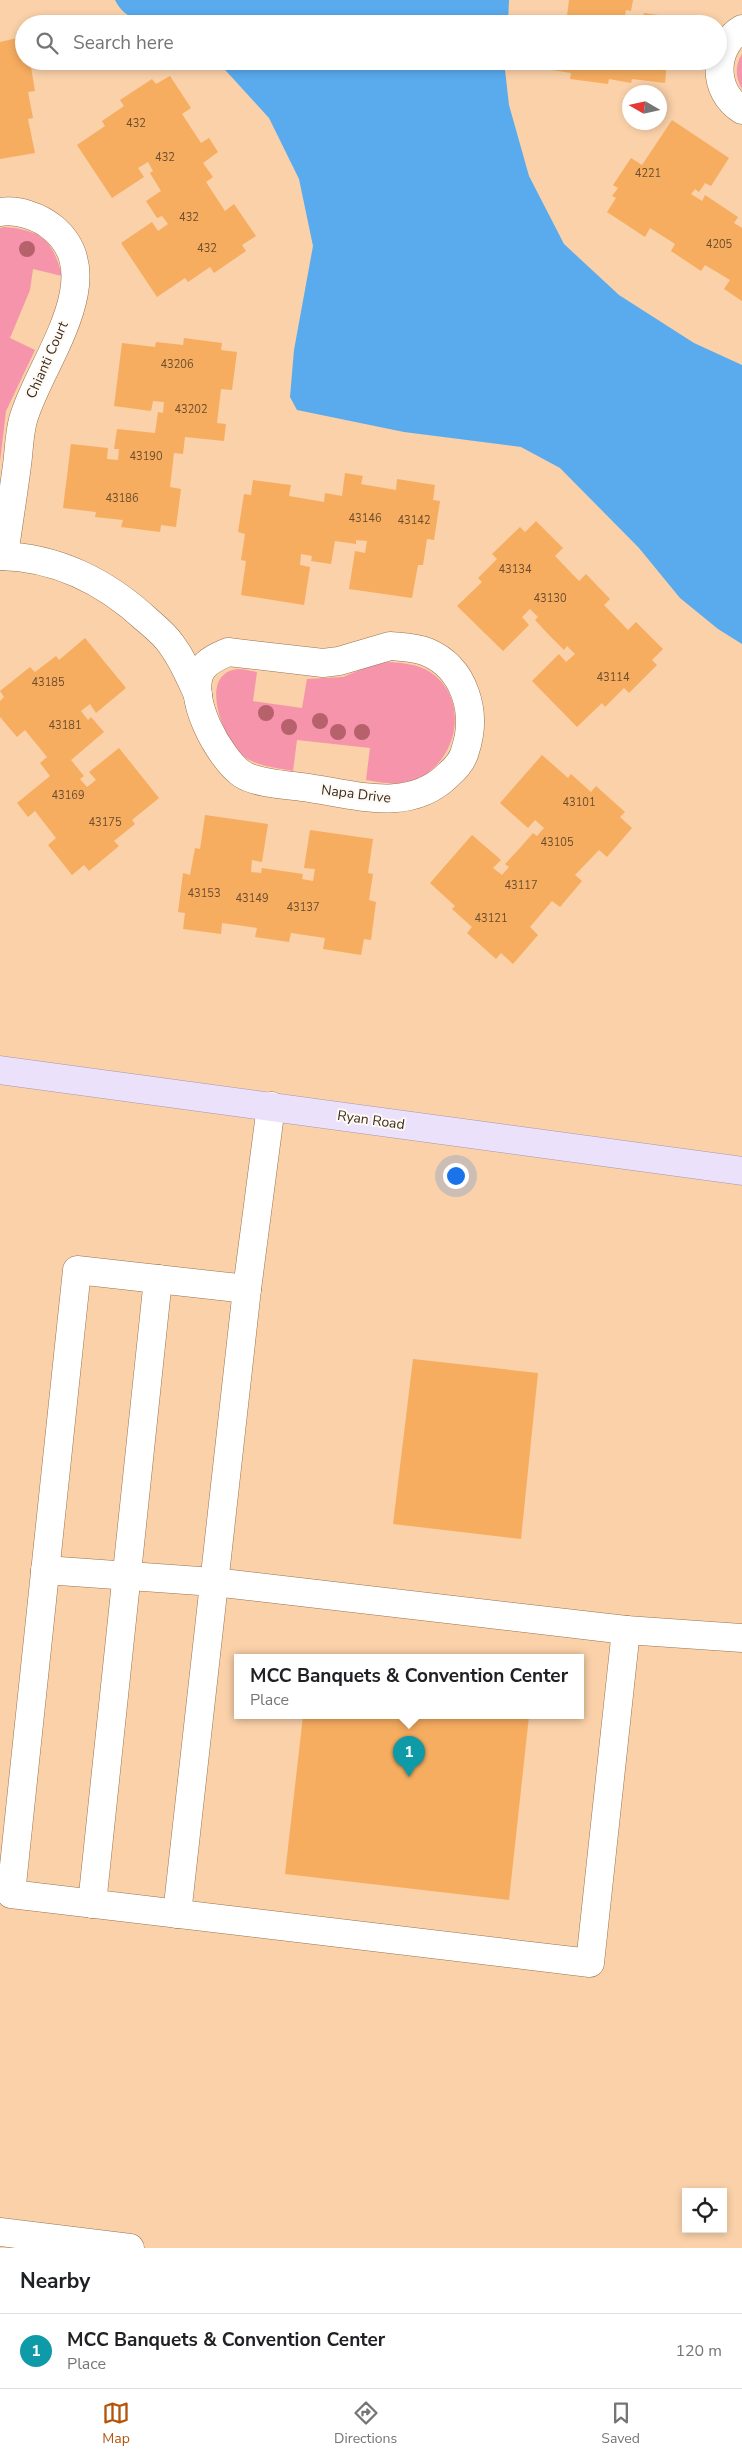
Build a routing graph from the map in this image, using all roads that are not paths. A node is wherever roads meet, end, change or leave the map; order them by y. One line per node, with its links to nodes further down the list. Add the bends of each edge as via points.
1 (742, 29): 2 (street)
2 (727, 43)
3 (720, 70): 4 (street, via 725,93)
4 (742, 110)
5 (0, 212): 6 (street, Chianti Court, via 25,214 43,220 70,247 76,269 71,305 22,423)
6 (2, 556): 7 (street, Napa Drive, via 63,567 92,579 125,599)
7 (171, 643): 8 (street, Napa Drive); 9 (street, Napa Drive)
8 (228, 652): 9 (street, Napa Drive, via 202,669); 9 (street, Napa Drive, via 323,663 390,646 413,647 428,652 444,663 466,692 470,732 465,753 439,785 421,795 404,798 384,799 265,782 244,776 215,745)
9 (198, 695)
10 (0, 1070): 11 (main road, Ryan Road)
11 (271, 1106): 12 (main road, Ryan Road); 14 (street)
12 (742, 1171)
13 (158, 1279): 14 (street); 15 (street, via 77,1270); 16 (street)
14 (247, 1289): 17 (street)
15 (46, 1570): 16 (street); 20 (street, via 11,1894)
16 (127, 1576): 17 (street); 20 (street)
17 (214, 1582): 18 (street); 21 (street)
18 (626, 1630): 19 (street); 21 (street, via 590,1963)
19 (742, 1638)
20 (92, 1904): 21 (street)
21 (177, 1914)
22 (0, 2232): 23 (street)
23 (130, 2248)

